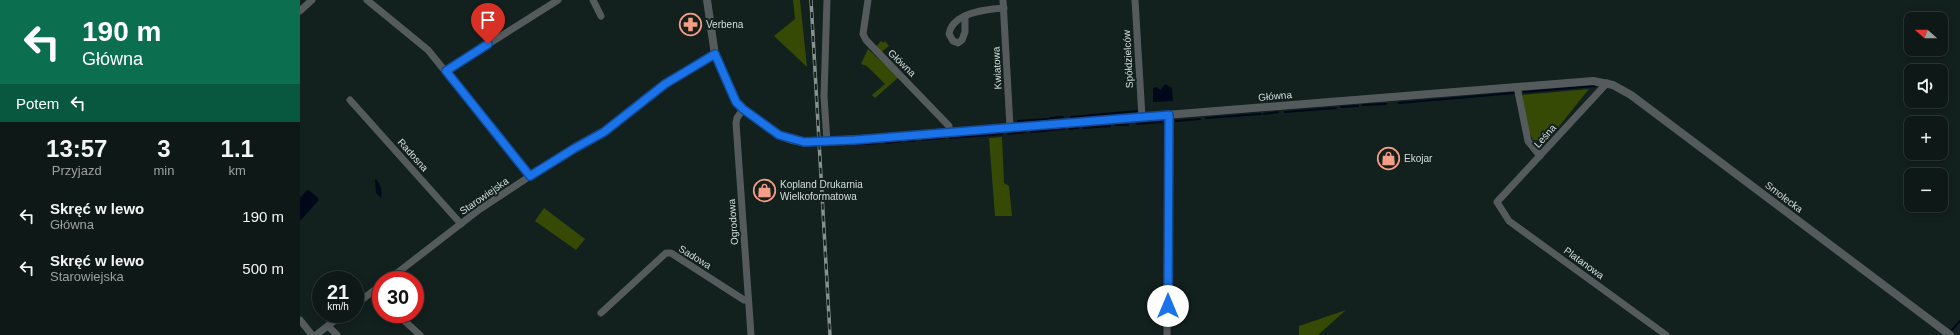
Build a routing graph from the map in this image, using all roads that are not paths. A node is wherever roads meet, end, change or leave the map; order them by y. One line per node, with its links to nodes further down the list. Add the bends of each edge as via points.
1 (312, 0): 11 (street)
2 (367, 0): 15 (street, via 413,36)
3 (558, 0): 15 (street)
4 (593, 0): 12 (street)
5 (707, 0): 14 (street, Główna)
6 (827, 0): 24 (street, via 824,96)
7 (868, 0): 23 (street, Główna, via 863,34 866,40 949,126)
8 (1003, 0): 10 (street, Kwiatowa)
9 (1135, 0): 21 (street, Spółdzielców)
10 (1004, 8): 13 (street, via 979,10); 22 (street, Kwiatowa)
11 (300, 11)
12 (601, 16)
13 (965, 18)
14 (715, 54): 19 (street, Główna, via 732,95); 26 (street, Starowiejska, via 665,84 604,132)
15 (446, 71): 26 (street)
16 (1604, 82): 17 (street, Główna); 25 (street, Leśna); 36 (street, Smolecka, via 1631,95)
17 (1517, 87): 20 (street, Główna); 25 (street, via 1528,141)
18 (350, 100): 28 (street, Radosna)
19 (743, 109): 24 (street, Główna, via 785,138 804,142); 30 (street, Ogrodowa, via 736,123)
20 (1169, 115): 21 (street, Główna); 42 (street)
21 (1142, 117): 22 (street, Główna)
22 (1010, 127): 23 (street, Główna)
23 (950, 132): 24 (street, Główna)
24 (827, 142)
25 (1540, 156): 27 (street, Leśna)
26 (530, 176): 28 (street, Starowiejska)
27 (1497, 202): 43 (street, Platanowa, via 1509,221)
28 (461, 224): 29 (street, Starowiejska)
29 (400, 271)
30 (748, 300): 31 (street, Sadowa, via 744,300 671,253 666,253); 41 (street, Ogrodowa)
31 (601, 313)
32 (300, 320): 37 (street)
33 (332, 323): 35 (street)
34 (407, 323): 40 (street)
35 (328, 326): 38 (street); 39 (street)
36 (1948, 334)
37 (312, 335)
38 (316, 335)
39 (337, 335)
40 (420, 335)
41 (751, 335)
42 (1167, 335)
43 (1666, 335)

